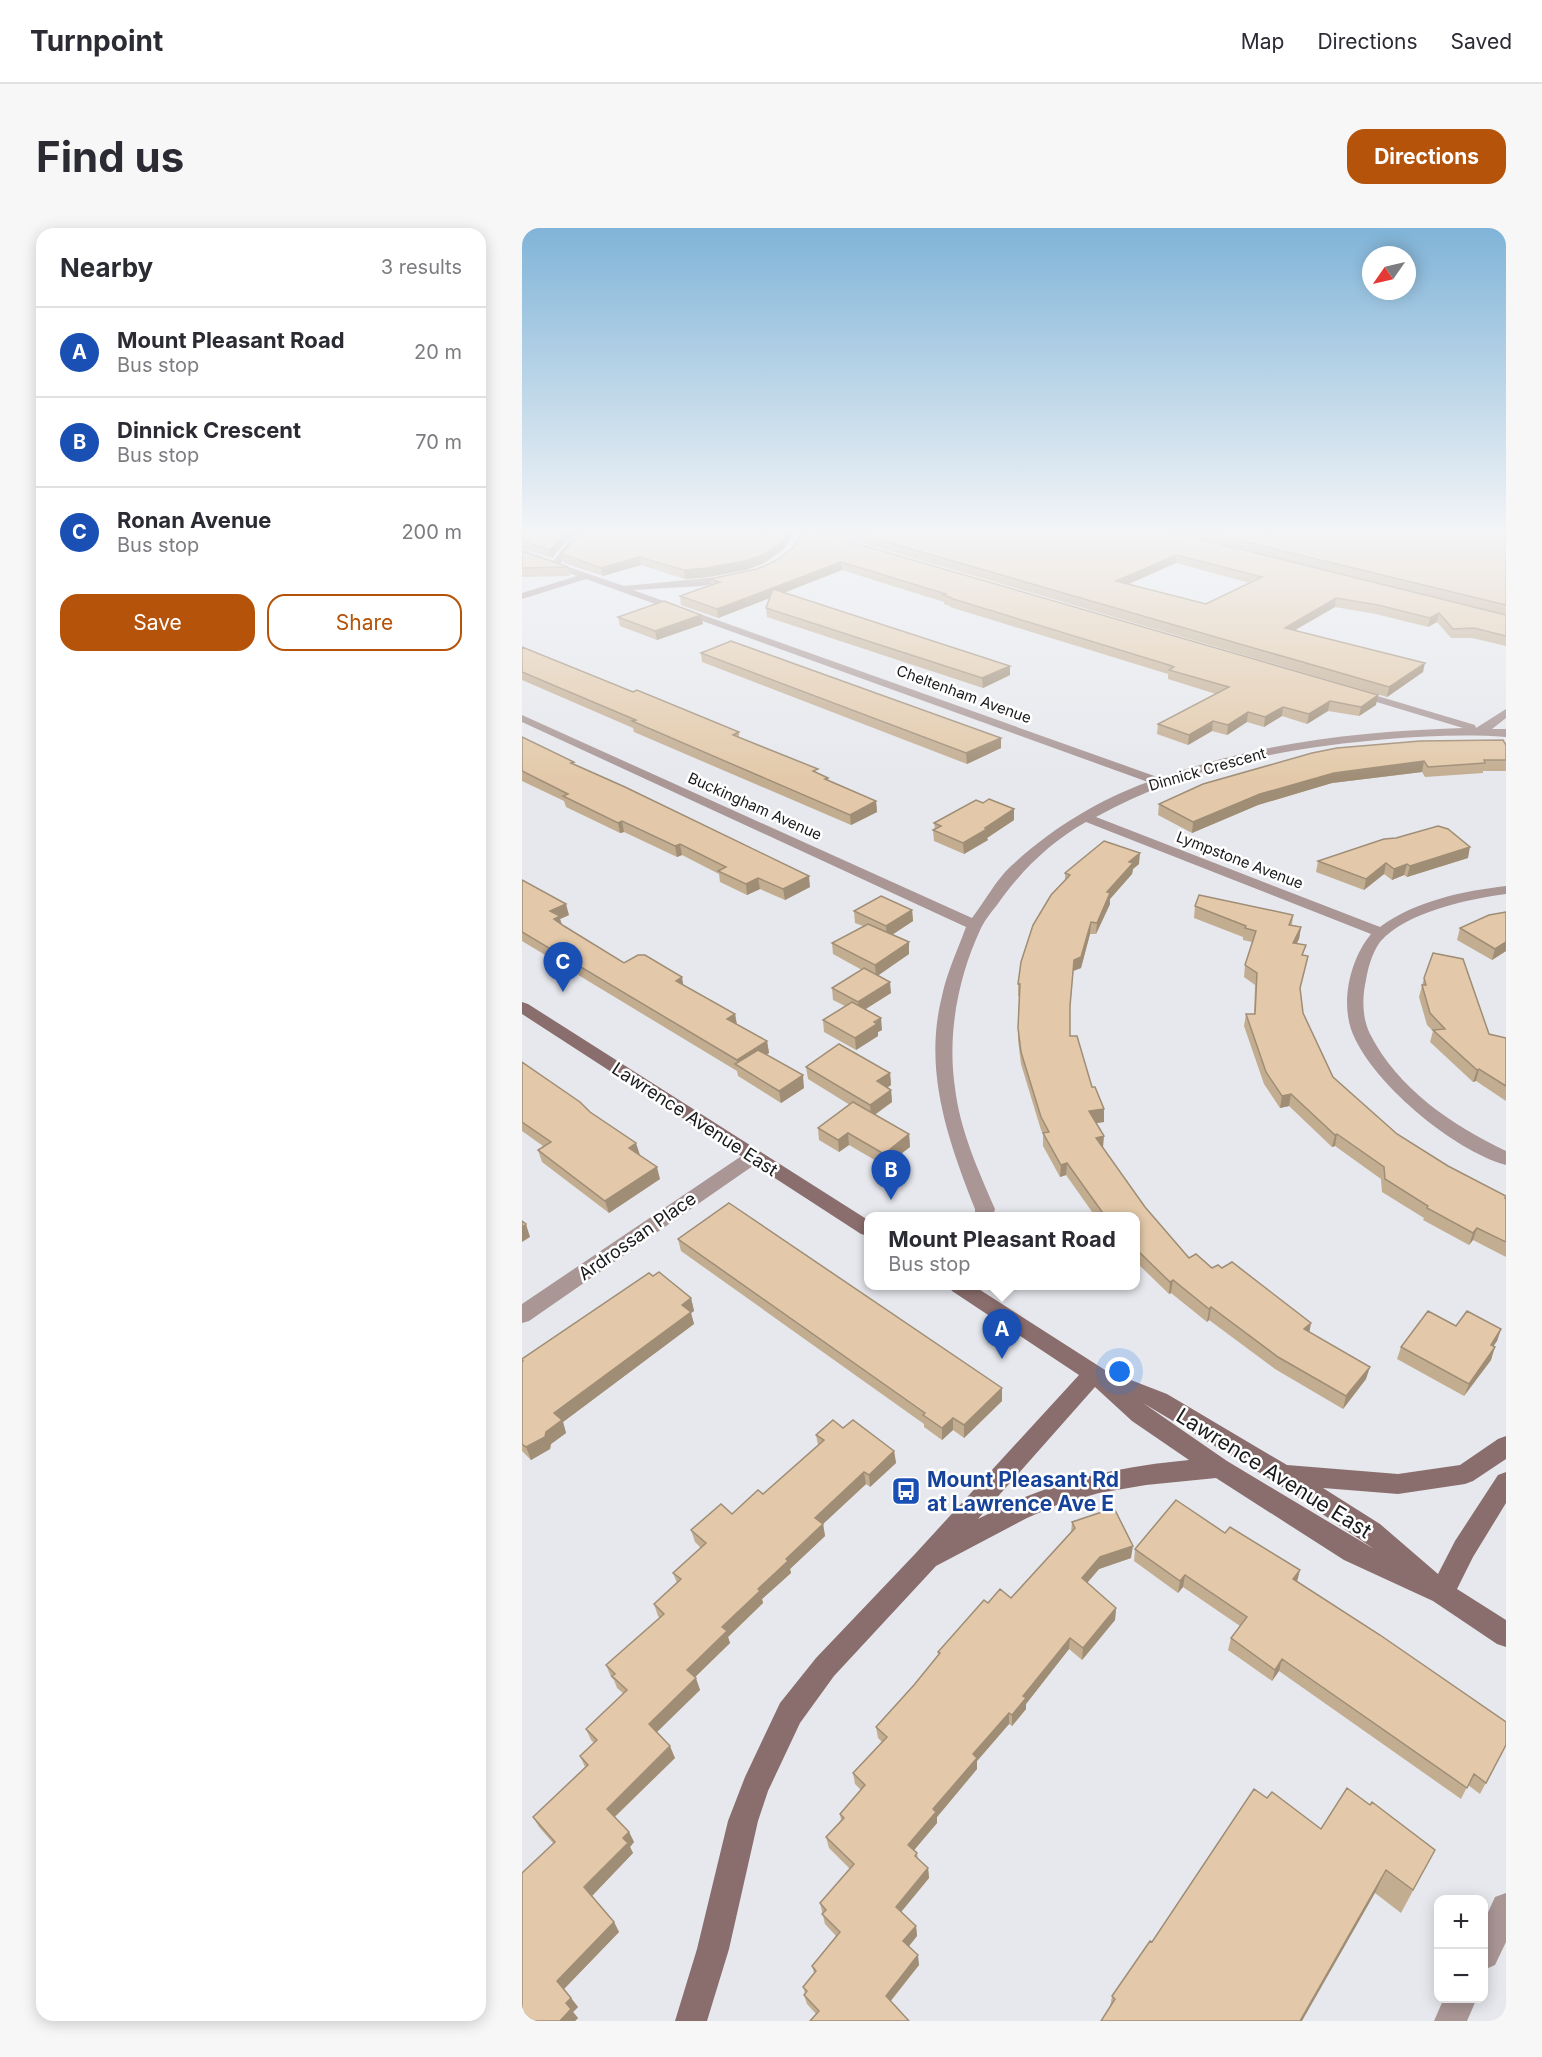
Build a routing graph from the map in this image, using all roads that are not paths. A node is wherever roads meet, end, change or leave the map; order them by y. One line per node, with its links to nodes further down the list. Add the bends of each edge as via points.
1 (689, 613): 7 (street, Cheltenham Avenue)
2 (1342, 688): 5 (street)
3 (1506, 712): 5 (street)
4 (522, 718): 10 (street, Buckingham Avenue)
5 (1481, 730): 6 (street, Dinnick Crescent); 7 (street, Dinnick Crescent, via 1310,743 1244,755)
6 (1506, 733)
7 (1158, 781): 8 (street, Dinnick Crescent)
8 (1085, 817): 10 (street, Dinnick Crescent, via 1039,848 1003,885); 11 (street, Lympstone Avenue)
9 (1506, 890): 11 (street, via 1438,905)
10 (974, 924): 15 (street, Dinnick Crescent, via 948,1003 945,1075 955,1135)
11 (1382, 933): 14 (street, via 1374,940 1359,974 1356,1010 1360,1031 1377,1059 1416,1103 1451,1130)
12 (522, 1007): 13 (main road, Lawrence Avenue East)
13 (753, 1157): 16 (main road, Lawrence Avenue East); 18 (street, Ardrossan Place)
14 (1506, 1159)
15 (985, 1212)
16 (864, 1226)
17 (965, 1290): 19 (main road, Lawrence Avenue East)
18 (522, 1315)
19 (1094, 1373): 21 (main road, Lawrence Avenue East, via 1140,1414); 22 (main road, Lawrence Avenue East, via 1160,1400); 24 (main road)
20 (1506, 1446): 22 (main road, via 1465,1474 1398,1484)
21 (1219, 1468): 24 (main road, via 1152,1473 1080,1487 1028,1505); 25 (main road, Lawrence Avenue East, via 1353,1552)
22 (1283, 1475): 25 (main road, Lawrence Avenue East, via 1371,1532)
23 (1506, 1482): 25 (main road)
24 (924, 1562): 30 (main road, via 825,1667 790,1713 742,1821 713,1949)
25 (1442, 1593): 26 (main road, Lawrence Avenue East)
26 (1506, 1635)
27 (1506, 1908): 28 (street)
28 (1486, 1949)
29 (1459, 2003): 31 (street)
30 (691, 2021)
31 (1450, 2021)

